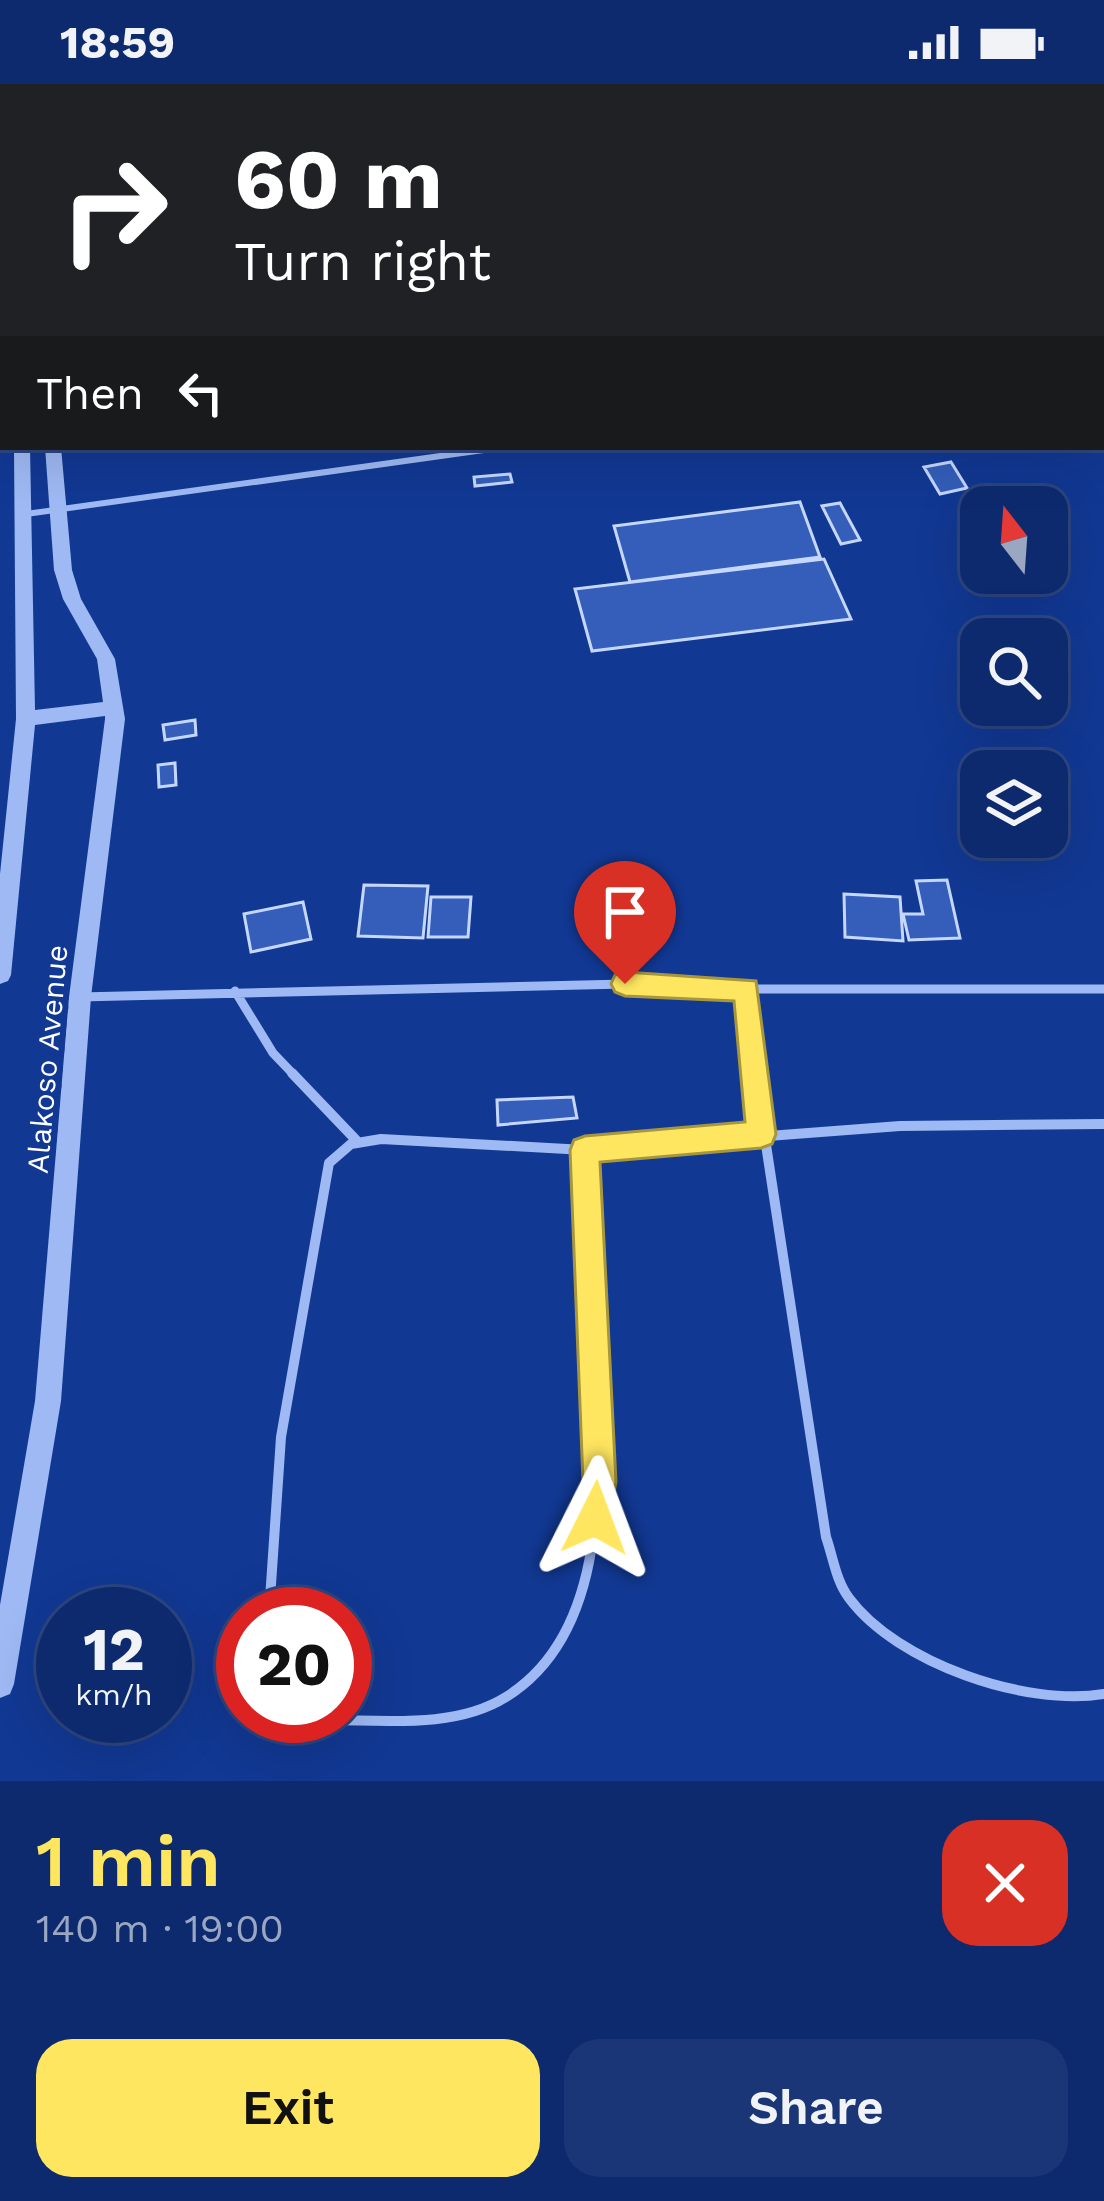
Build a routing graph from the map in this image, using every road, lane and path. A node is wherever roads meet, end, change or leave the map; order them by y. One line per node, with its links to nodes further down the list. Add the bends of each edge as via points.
1 (22, 450): 5 (street, Alakoso Avenue)
2 (53, 450): 4 (street, Alakoso Avenue)
3 (485, 450): 4 (lane)
4 (56, 510): 5 (lane); 6 (street, Alakoso Avenue, via 63,570 106,659)
5 (26, 514): 7 (street, Alakoso Avenue)
6 (113, 708): 7 (street); 12 (street, Alakoso Avenue)
7 (26, 719): 8 (street, Alakoso Avenue)
8 (0, 974)
9 (1104, 988): 10 (lane)
10 (746, 989): 11 (lane); 14 (lane)
11 (235, 991): 12 (lane); 15 (lane, via 273,1053)
12 (80, 997): 18 (street, Alakoso Avenue, via 48,1401)
13 (1104, 1124): 14 (lane)
14 (761, 1134): 16 (lane); 19 (lane, via 826,1537 846,1594 878,1632 936,1667 995,1688)
15 (356, 1140): 16 (lane); 17 (lane, via 329,1163 304,1292 281,1437)
16 (585, 1150): 20 (lane, via 600,1482 572,1618 539,1675 505,1698 453,1718)
17 (271, 1587)
18 (0, 1684)
19 (1104, 1694)
20 (372, 1719)

